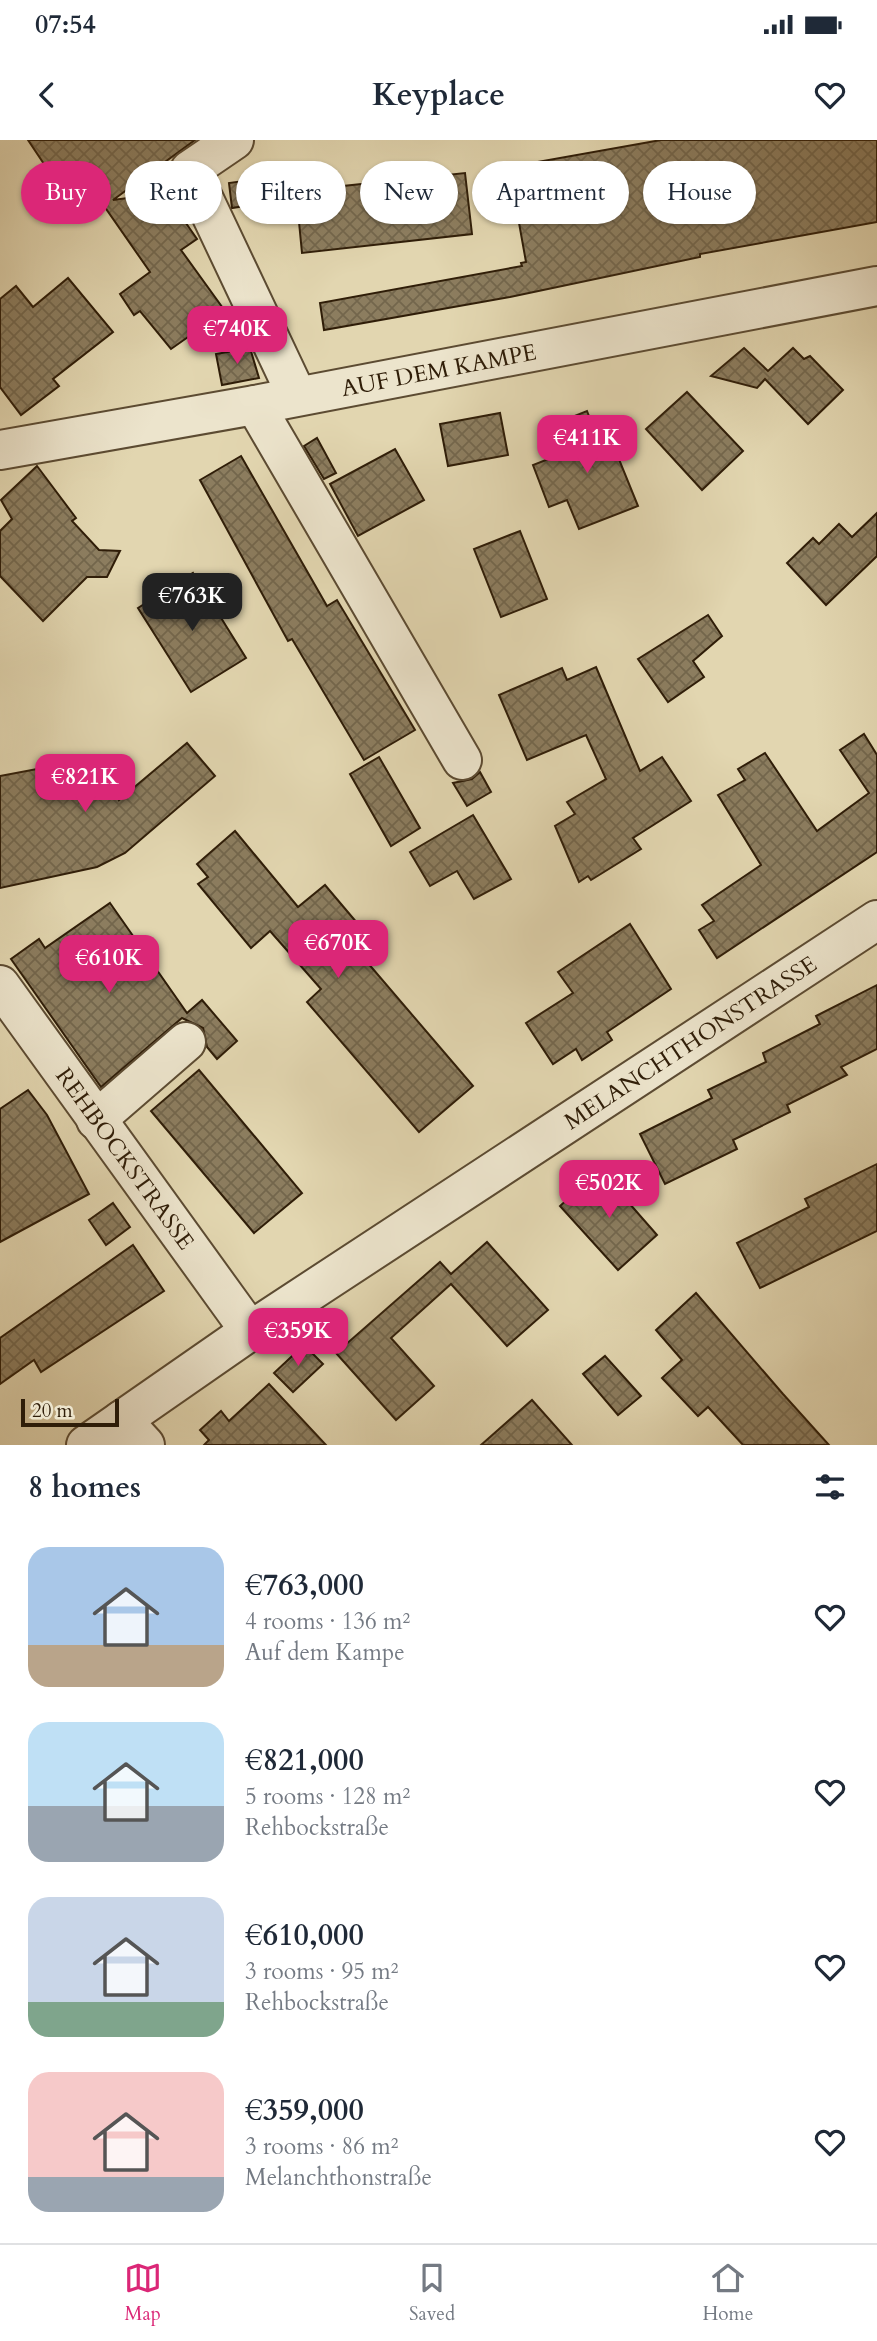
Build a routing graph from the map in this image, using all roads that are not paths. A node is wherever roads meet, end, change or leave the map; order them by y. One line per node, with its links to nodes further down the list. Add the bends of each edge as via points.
1 (234, 140): 3 (street, via 190,170)
2 (877, 286): 3 (street, AUF DEM KAMPE)
3 (297, 396): 4 (street, AUF DEM KAMPE)
4 (255, 405): 5 (street, AUF DEM KAMPE); 6 (street)
5 (0, 450)
6 (462, 760)
7 (877, 920): 11 (street, MELANCHTHONSTRASSE)
8 (0, 985): 10 (street, REHBOCKSTRASSE)
9 (186, 1042): 10 (street)
10 (96, 1120): 11 (street, REHBOCKSTRASSE)
11 (250, 1331): 12 (street, MELANCHTHONSTRASSE)
12 (134, 1433): 13 (street, MELANCHTHONSTRASSE)
13 (86, 1445)

